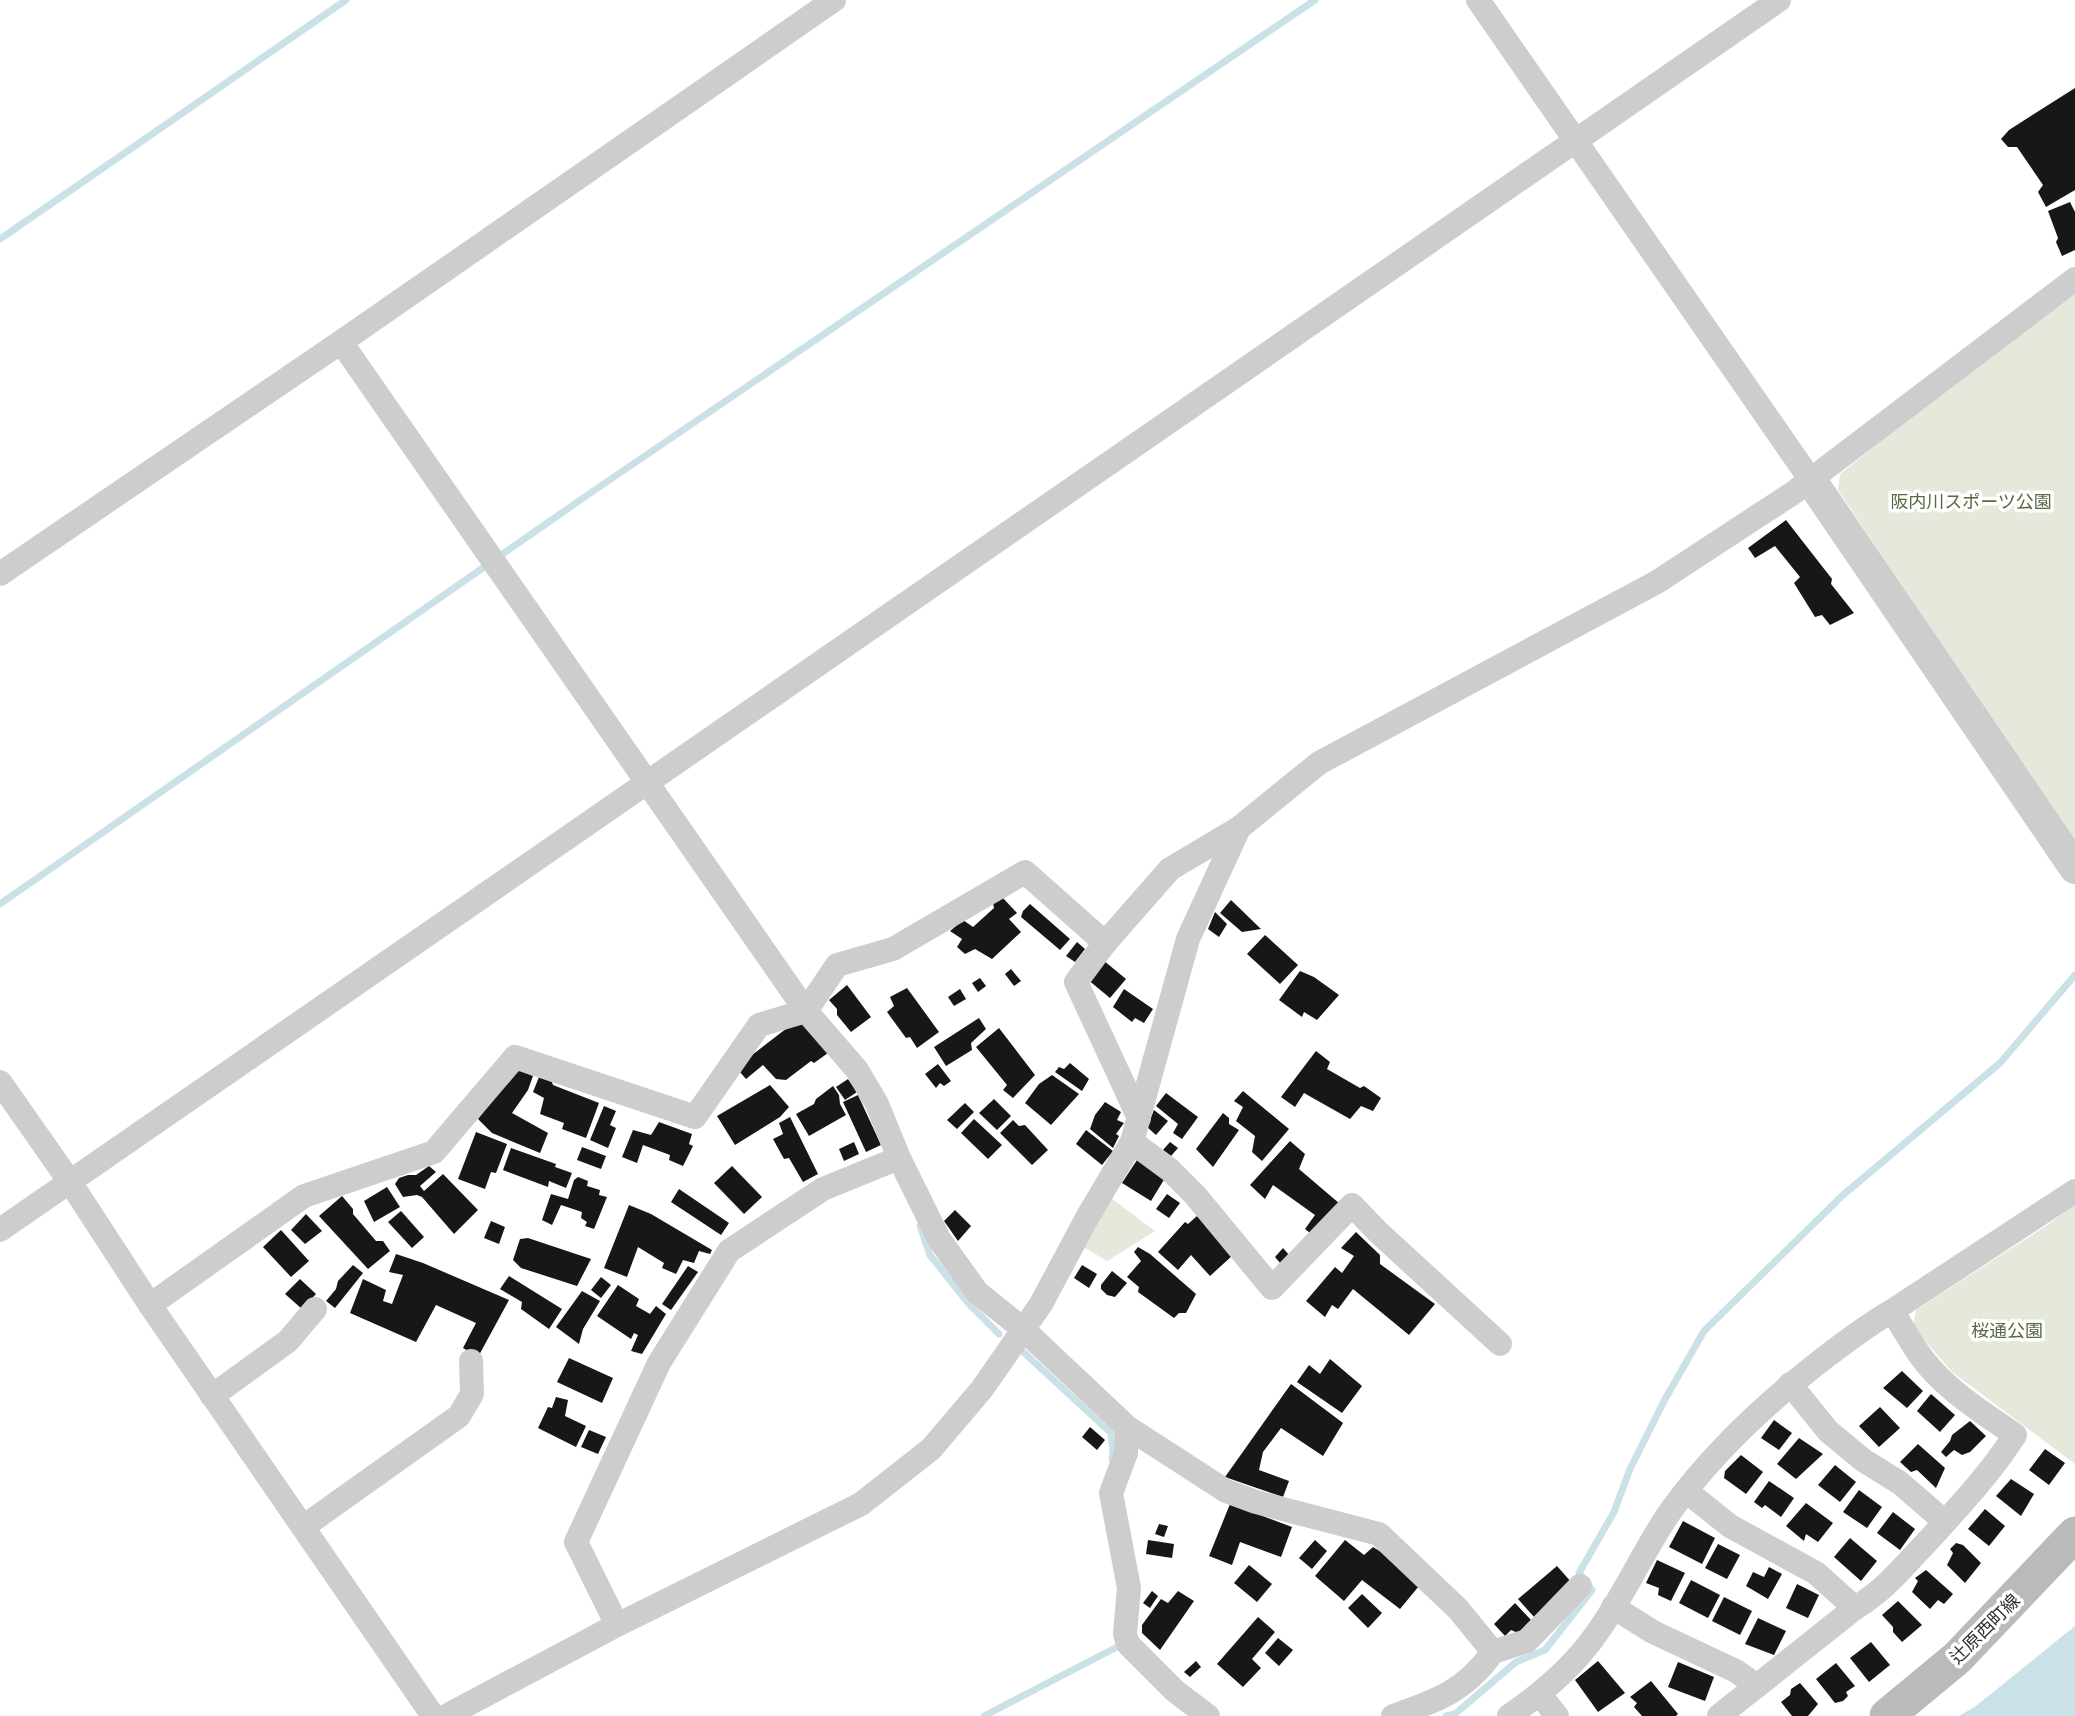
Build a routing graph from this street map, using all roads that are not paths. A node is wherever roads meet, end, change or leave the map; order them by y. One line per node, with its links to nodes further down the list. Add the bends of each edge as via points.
1 (834, 0): 6 (street)
2 (1478, 0): 4 (street)
3 (1779, 0): 4 (street)
4 (1576, 140): 7 (street); 9 (street)
5 (2075, 279): 7 (street)
6 (341, 342): 8 (street); 9 (street)
7 (1810, 479): 10 (street, via 1657,582 1319,763); 11 (street)
8 (0, 574)
9 (645, 783): 13 (street); 18 (street)
10 (1239, 828): 12 (street, via 1170,869); 15 (street, via 1188,939)
11 (2075, 867)
12 (1105, 943): 13 (street, via 1025,872 893,949 837,965); 15 (street, via 1076,982)
13 (806, 1011): 17 (street, via 857,1070 877,1104); 21 (street, via 759,1025 695,1117 515,1057 434,1152 304,1196)
14 (0, 1082): 18 (street)
15 (1139, 1118): 16 (street)
16 (1132, 1142): 24 (street); 25 (street, via 1195,1195 1272,1288 1352,1205)
17 (898, 1158): 24 (street, via 939,1239 977,1292); 37 (street, via 824,1189 729,1251 659,1363 576,1542)
18 (70, 1182): 20 (street); 21 (street)
19 (2075, 1191): 23 (street)
20 (0, 1230)
21 (150, 1305): 28 (street)
22 (315, 1309): 28 (street, via 288,1341)
23 (1892, 1311): 27 (street); 31 (street, via 1937,1375 2015,1435)
24 (1024, 1330): 29 (street); 37 (street, via 931,1449 861,1504)
25 (1500, 1344)
26 (471, 1361): 32 (street, via 472,1394 459,1416)
27 (1790, 1384): 30 (street, via 1707,1464); 31 (street, via 1828,1430)
28 (212, 1395): 32 (street)
29 (1127, 1427): 38 (street, via 1226,1491 1379,1534 1458,1609); 43 (street, via 1126,1453 1111,1493 1129,1588 1125,1634 1128,1644 1175,1691)
30 (1686, 1491): 35 (street); 36 (street, via 1730,1526 1816,1573)
31 (1945, 1522): 36 (street, via 1878,1595)
32 (303, 1527): 41 (street)
33 (2075, 1534): 48 (main road, 辻原西町線, via 1957,1658)
34 (1580, 1586): 38 (street, via 1527,1641)
35 (1613, 1607): 39 (street); 40 (street, via 1581,1653)
36 (1855, 1608): 39 (street)
37 (617, 1625): 42 (street)
38 (1493, 1652): 44 (street, via 1471,1679 1451,1693)
39 (1757, 1685): 47 (street)
40 (1540, 1695): 45 (street); 46 (street)
41 (433, 1716)
42 (446, 1716)
43 (1208, 1716)
44 (1393, 1716)
45 (1509, 1716)
46 (1557, 1716)
47 (1719, 1716)
48 (1887, 1716)

